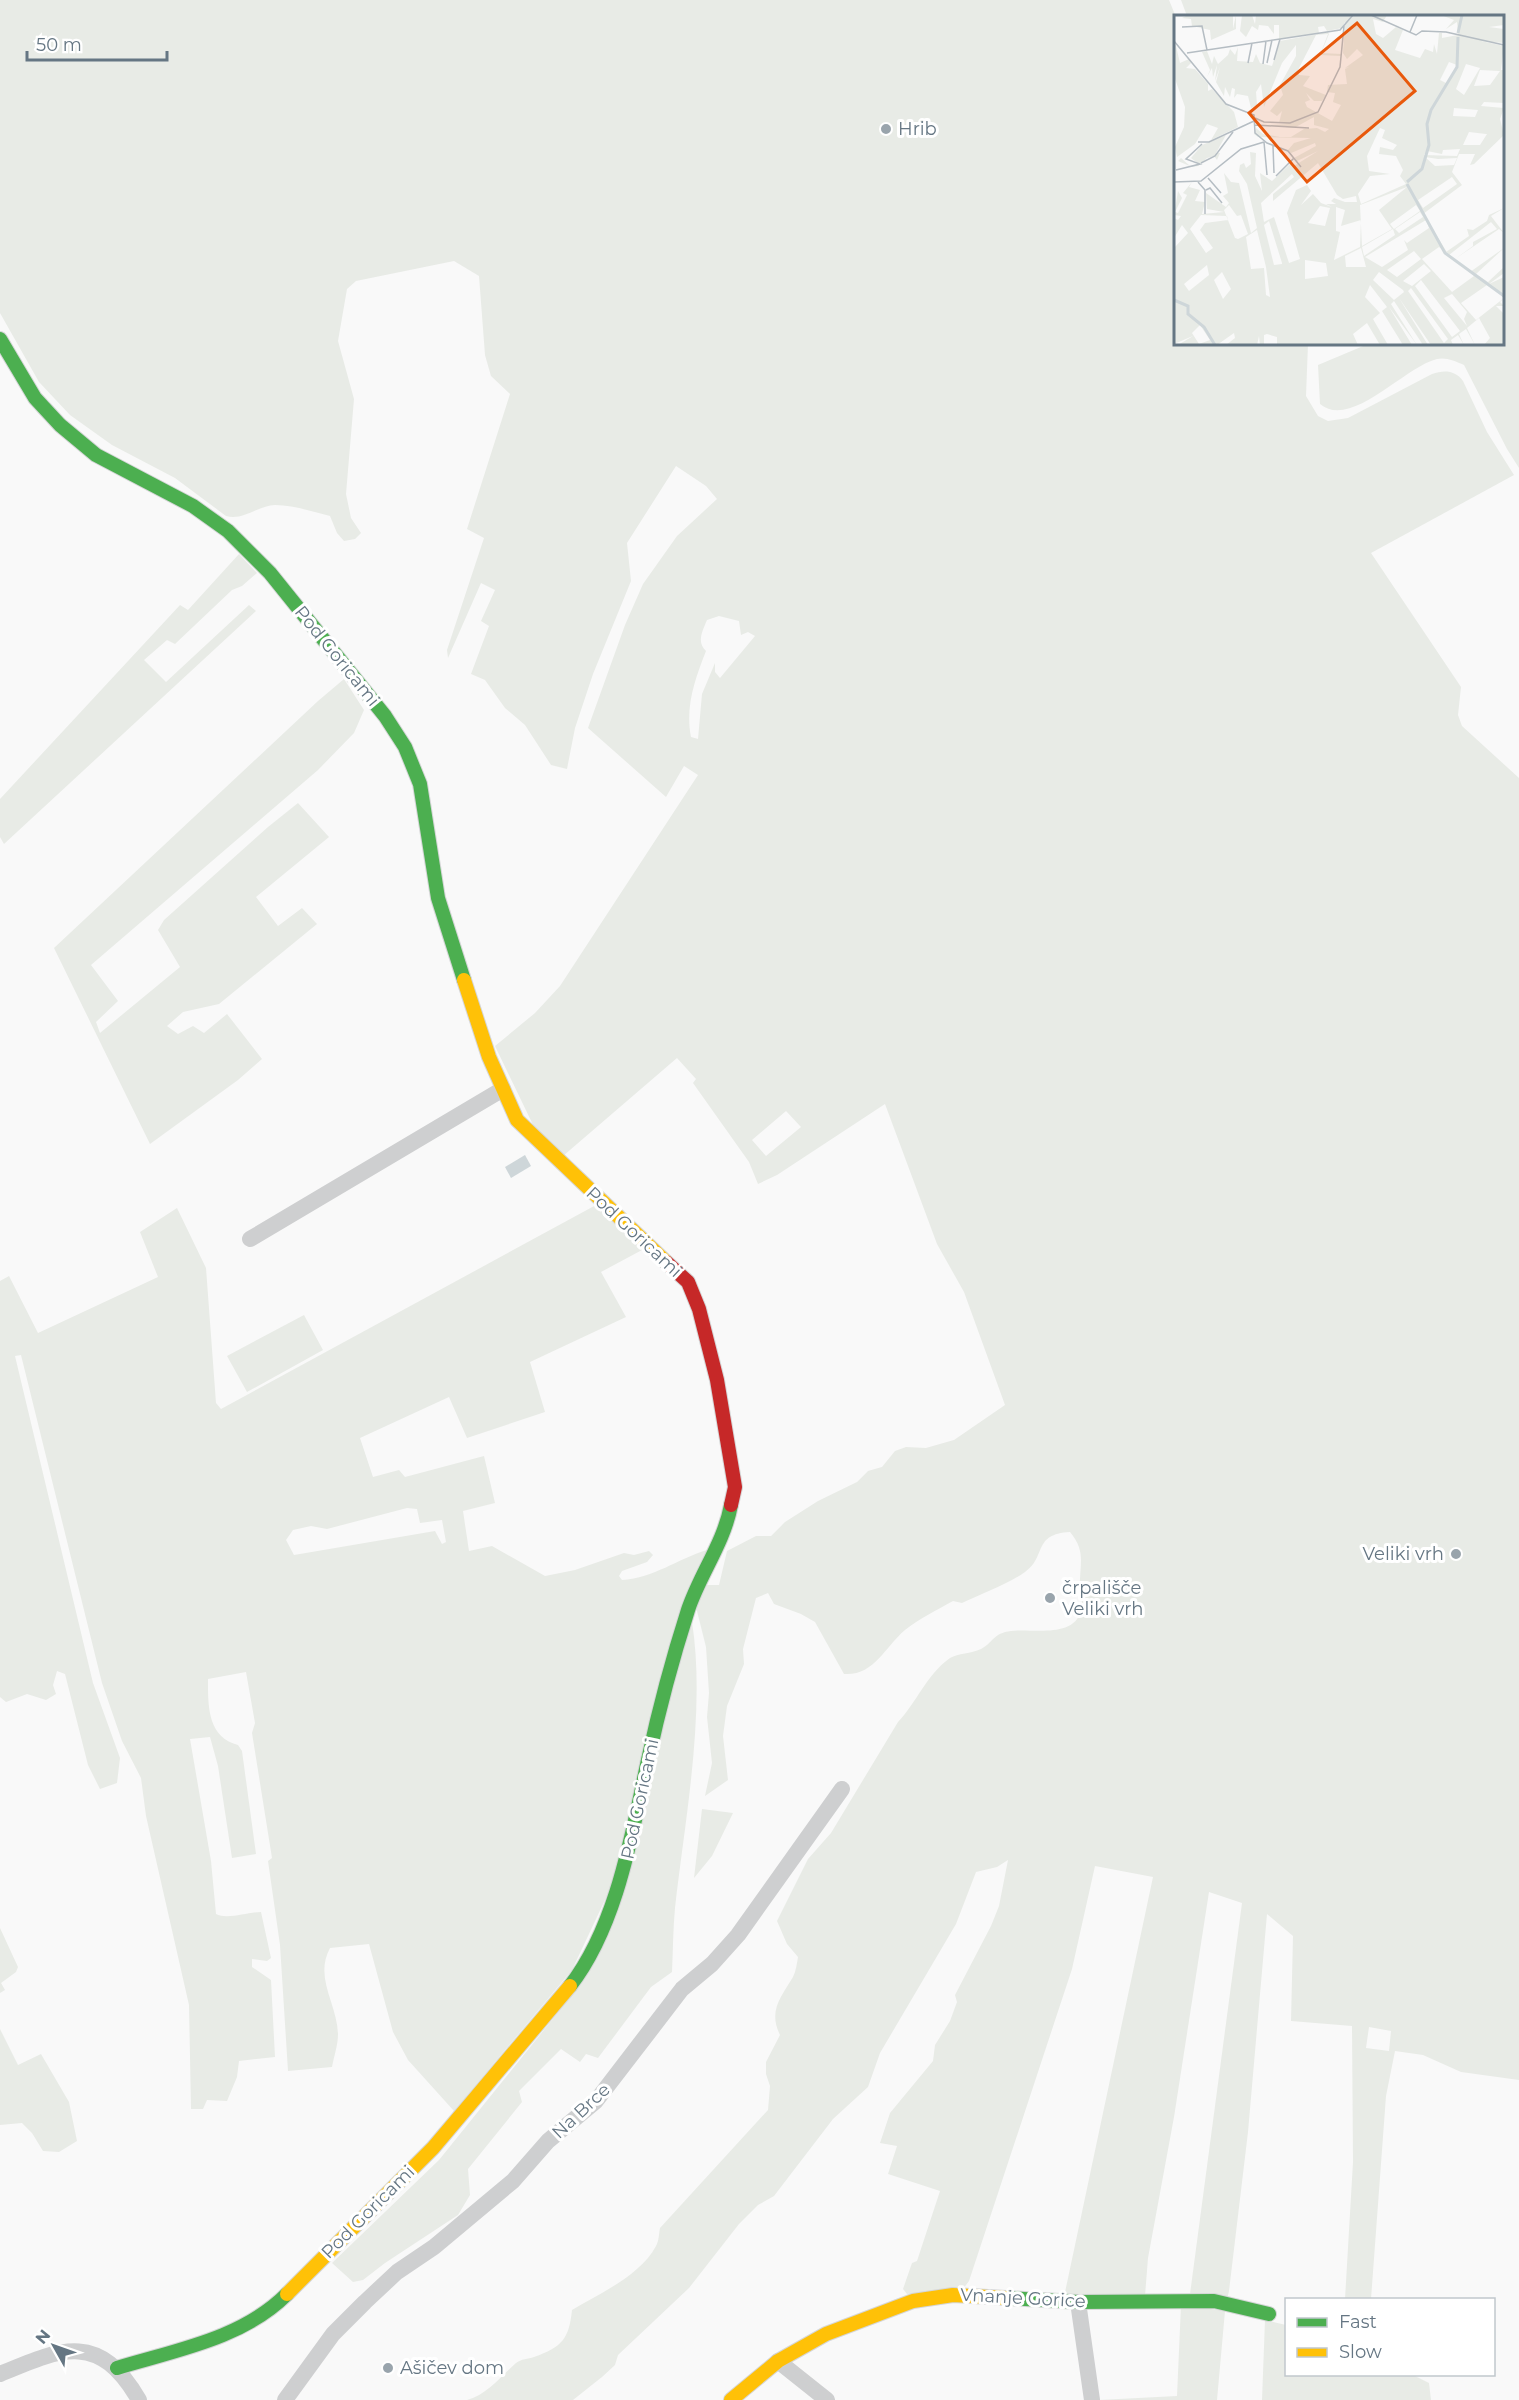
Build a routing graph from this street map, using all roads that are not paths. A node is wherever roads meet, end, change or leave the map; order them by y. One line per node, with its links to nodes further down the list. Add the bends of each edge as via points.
1 (0, 339): 2 (street, Pod Goricami, via 35,398 60,425 96,455 193,506 228,531 270,573 385,716 405,747 420,784 438,898)
2 (503, 1089): 3 (street); 8 (street, Pod Goricami, via 517,1120 688,1282 717,1380 735,1487 721,1540 689,1607 662,1697 621,1883 573,1982 546,2016 433,2148 273,2309 257,2320 202,2342)
3 (250, 1239)
4 (842, 1789): 11 (street, Na Brce, via 738,1935 712,1964 681,1989 596,2102 548,2141 513,2181 434,2247 396,2272 333,2334)
5 (1078, 2302): 6 (street, Vnanje Gorice, via 1214,2301); 7 (street, Vnanje Gorice, via 971,2294 913,2301 826,2334); 14 (street)
6 (1269, 2314)
7 (778, 2361): 12 (street, Vnanje Gorice); 13 (street)
8 (117, 2368): 9 (street, via 97,2355 71,2350 44,2355); 10 (street)
9 (0, 2374)
10 (139, 2400)
11 (285, 2400)
12 (731, 2400)
13 (827, 2400)
14 (1092, 2400)

